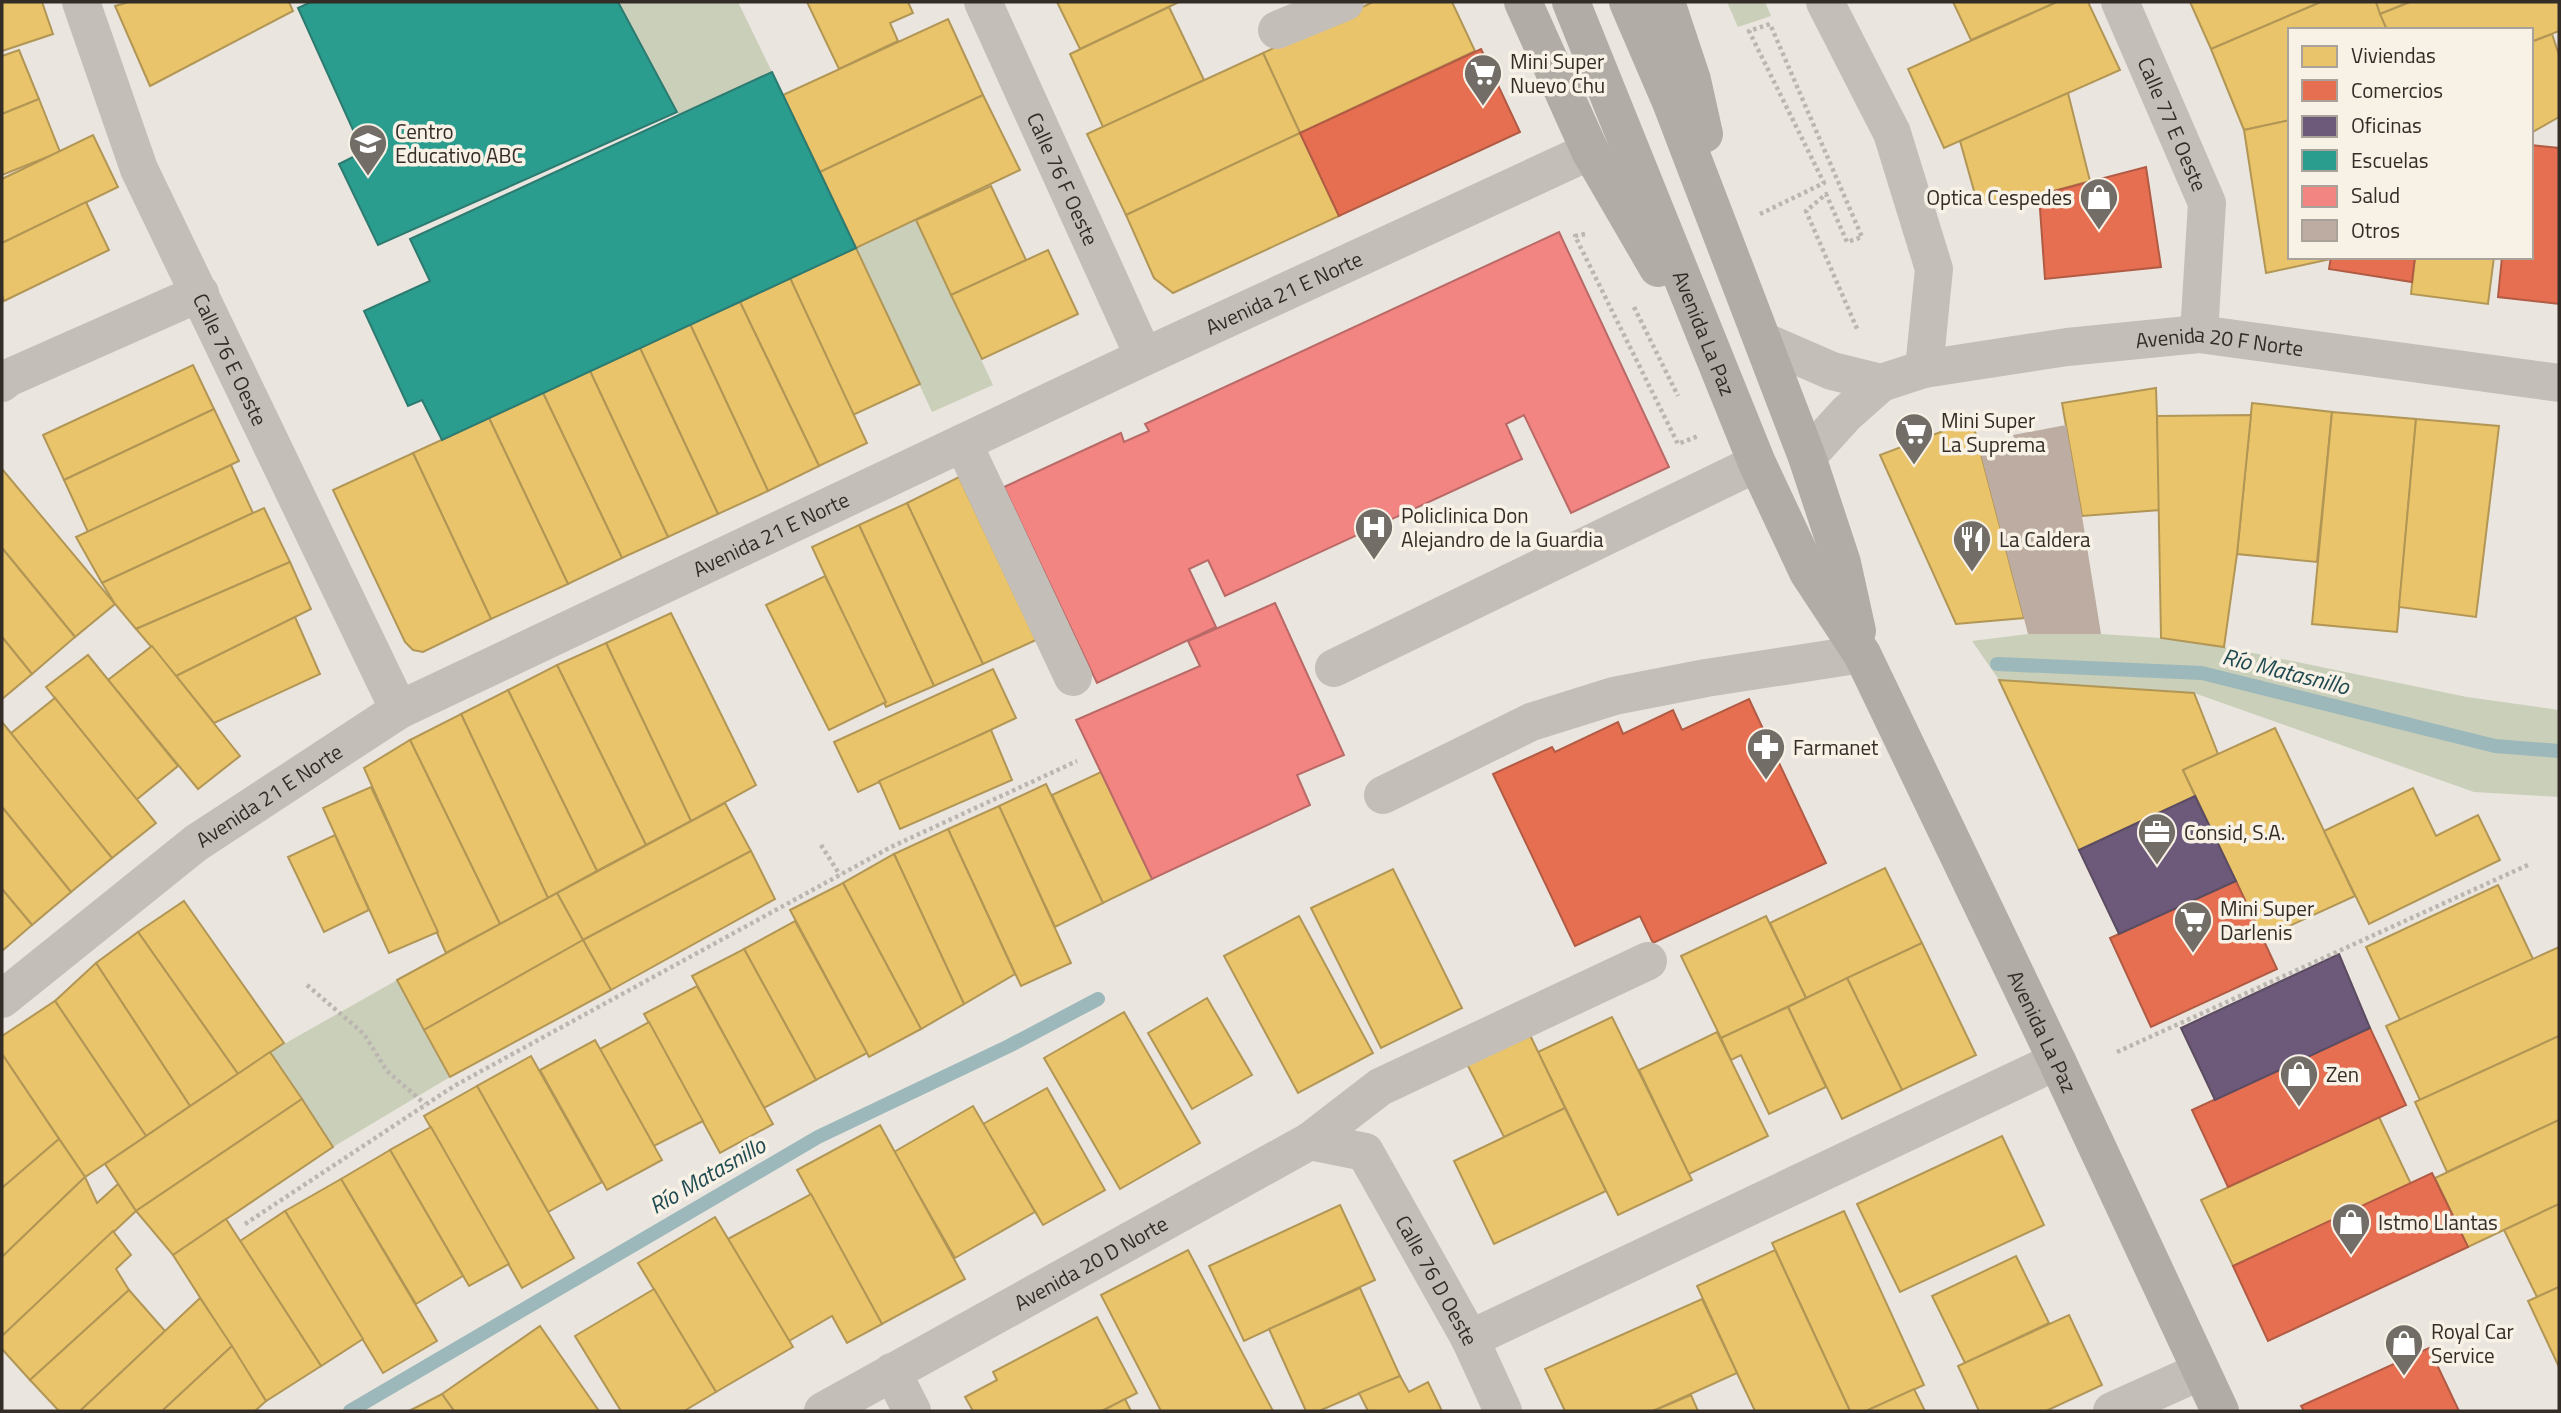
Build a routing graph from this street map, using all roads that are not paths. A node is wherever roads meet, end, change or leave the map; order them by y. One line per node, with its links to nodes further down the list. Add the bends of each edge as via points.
1 (81, 2): 13 (street, Calle 76 E Oeste, via 139,169)
2 (983, 2): 16 (street, Calle 76 F Oeste)
3 (1345, 2): 10 (street)
4 (1523, 2): 11 (main road)
5 (1571, 2): 17 (main road, Avenida La Paz)
6 (1628, 2): 12 (main road, Avenida La Paz)
7 (1666, 2): 12 (main road, via 1692,80)
8 (1825, 2): 18 (street, via 1892,133 1934,269)
9 (2120, 2): 14 (street, Calle 77 E Oeste, via 2207,203)
10 (1277, 30)
11 (1590, 152): 16 (street, Avenida 21 E Norte); 17 (main road)
12 (1734, 266): 15 (main road, Avenida La Paz)
13 (200, 293): 19 (street); 28 (street, Calle 76 E Oeste)
14 (2199, 334): 18 (street, Avenida 20 F Norte, via 2067,347); 21 (street, Avenida 20 F Norte)
15 (1763, 341): 20 (street, via 1832,371); 23 (main road, Avenida La Paz)
16 (1144, 357): 22 (street, Avenida 21 E Norte)
17 (1717, 362): 24 (main road, Avenida La Paz)
18 (1924, 369): 20 (street, Avenida 20 F Norte)
19 (2, 383)
20 (1881, 383): 23 (street, Avenida 20 F Norte)
21 (2559, 383)
22 (963, 443): 27 (street); 28 (street, Avenida 21 E Norte)
23 (1807, 457): 25 (main road, Avenida La Paz, via 1842,563)
24 (1756, 463): 25 (main road, Avenida La Paz, via 1808,572); 26 (street)
25 (1862, 654): 29 (street, via 1614,696 1531,722); 32 (main road, Avenida La Paz)
26 (1335, 668)
27 (1073, 677)
28 (399, 710): 31 (street, Avenida 21 E Norte, via 196,843)
29 (1383, 795)
30 (1648, 961): 33 (street, Avenida 20 D Norte, via 1380,1087)
31 (2, 999)
32 (2057, 1061): 34 (street); 36 (main road, Avenida La Paz)
33 (1310, 1141): 34 (street, Calle 76 D Oeste, via 1365,1152); 35 (street, Avenida 20 D Norte)
34 (1470, 1339): 39 (street, Calle 76 D Oeste)
35 (892, 1371): 37 (street, Avenida 20 D Norte); 38 (street)
36 (2201, 1371): 40 (street); 41 (main road, Avenida La Paz)
37 (823, 1411)
38 (912, 1411)
39 (1503, 1411)
40 (2112, 1411)
41 (2220, 1411)

